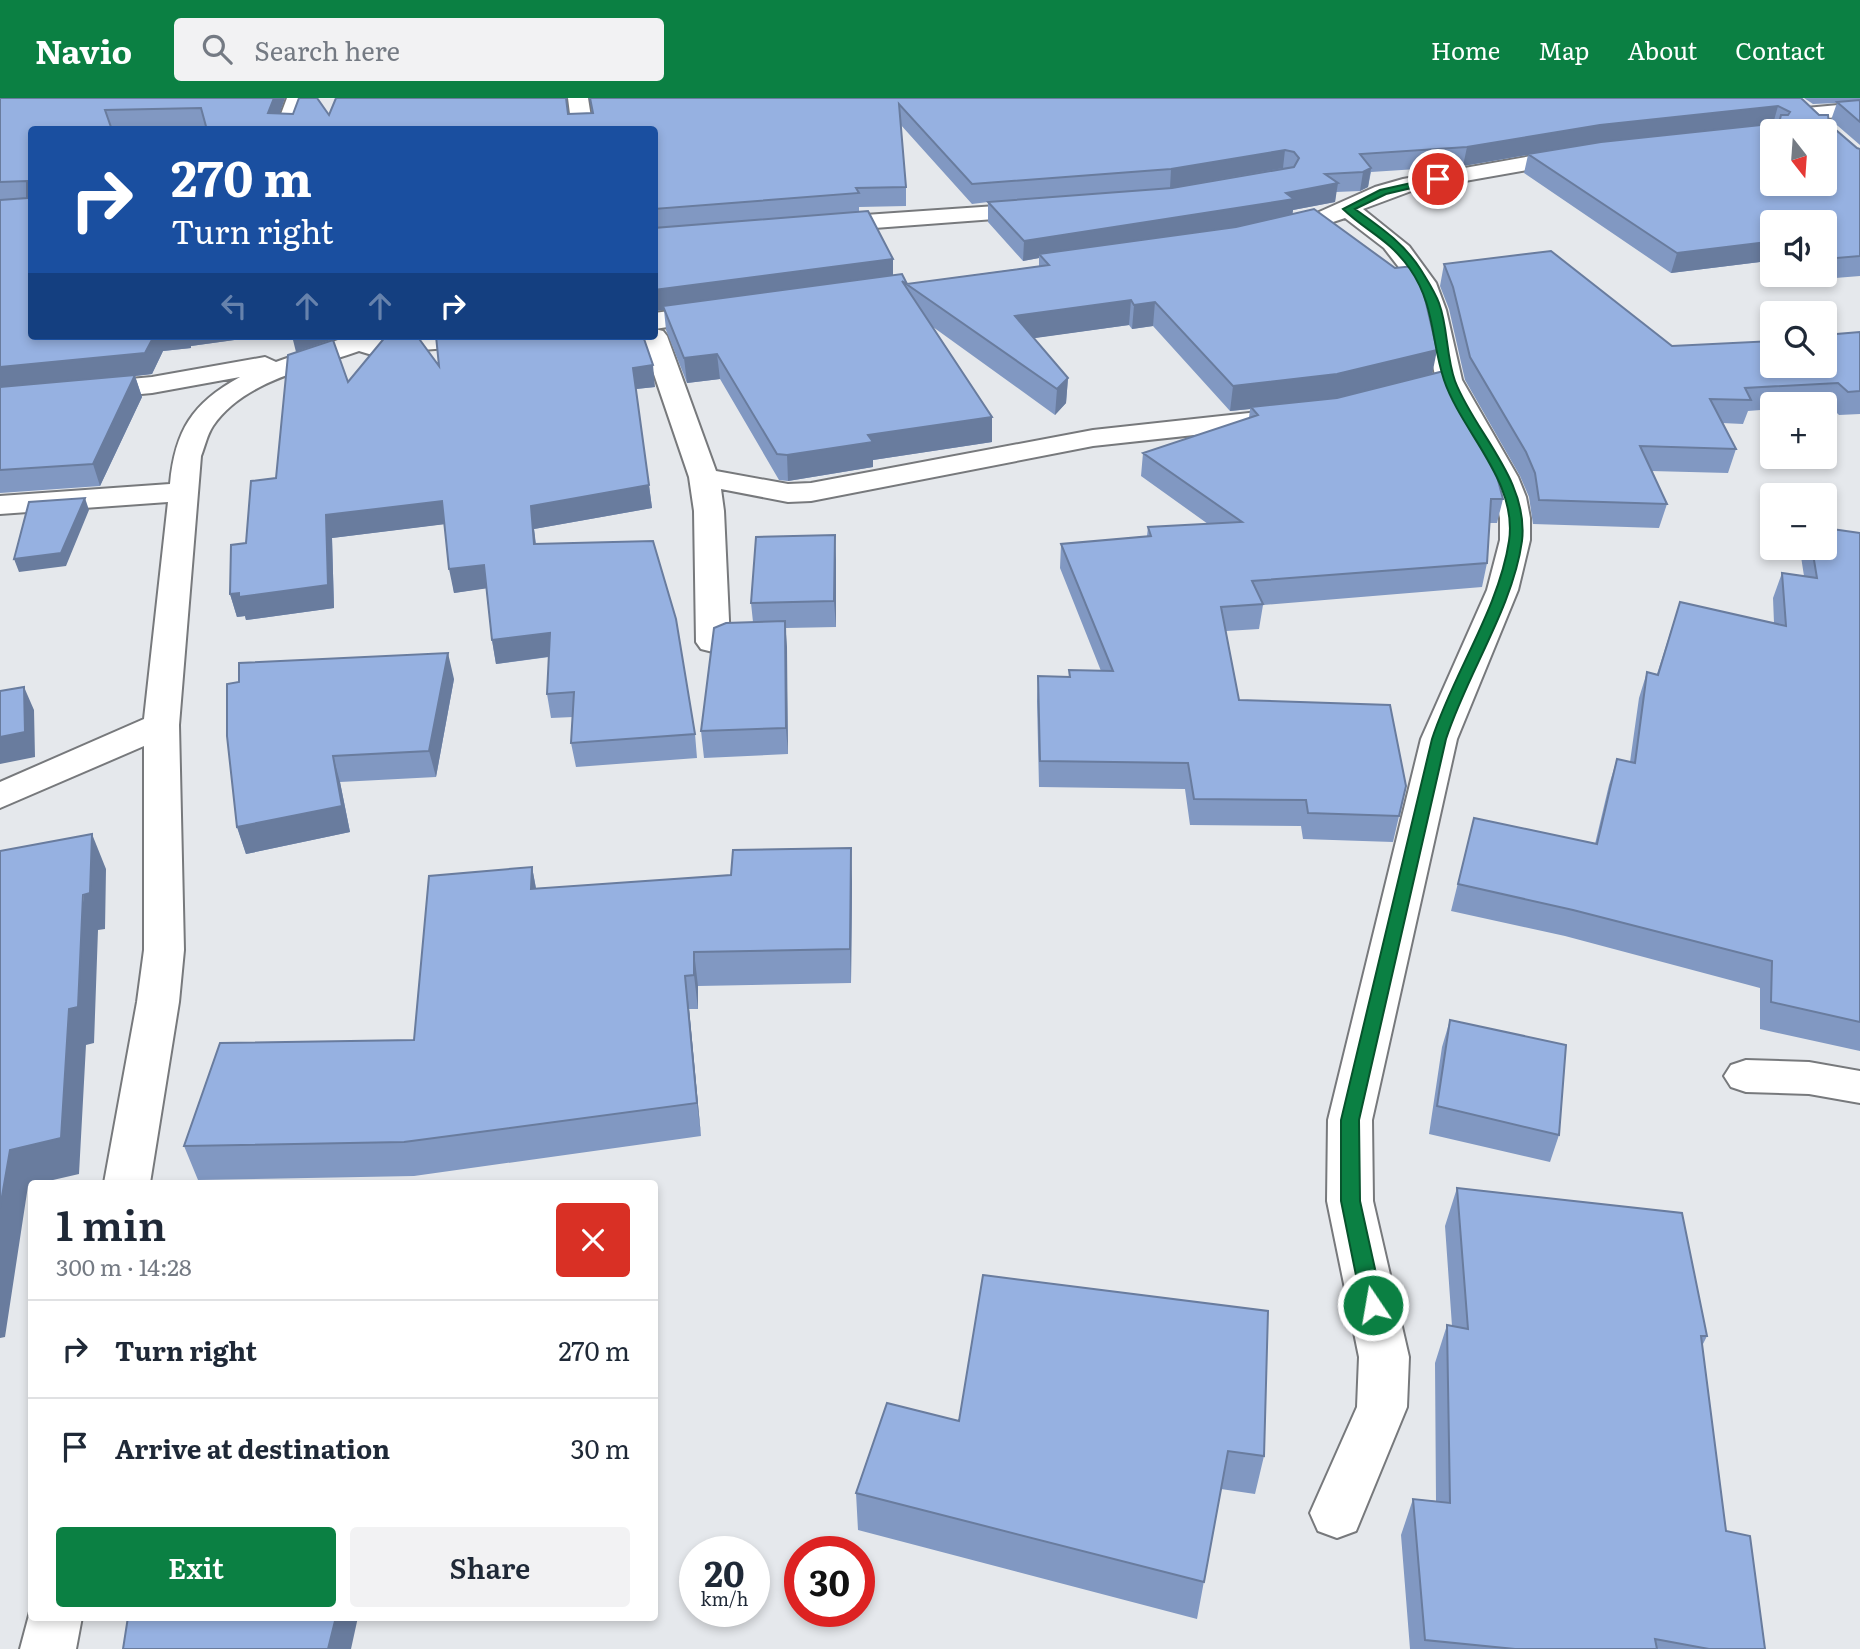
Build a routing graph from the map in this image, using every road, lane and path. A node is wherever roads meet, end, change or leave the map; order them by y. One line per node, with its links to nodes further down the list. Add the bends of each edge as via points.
1 (298, 98): 7 (street)
2 (578, 98): 8 (street)
3 (1789, 98): 5 (street)
4 (1860, 109): 6 (street)
5 (1812, 119)
6 (1836, 119)
7 (287, 126)
8 (582, 126)
9 (1596, 152): 11 (street, via 1411,184)
10 (1059, 208): 13 (street)
11 (1348, 209): 12 (street); 30 (street, via 1395,243 1434,303 1437,384 1502,476 1515,510 1516,539 1506,581 1449,706 1439,739 1350,1120 1350,1201 1384,1357 1382,1407)
12 (1308, 225)
13 (801, 226)
14 (737, 310): 15 (street)
15 (658, 320)
16 (407, 340): 18 (street)
17 (655, 340): 21 (street)
18 (360, 342): 19 (street, via 152,385); 22 (street, via 270,373 221,401 199,424 187,456)
19 (0, 399)
20 (1312, 413): 21 (street, via 1093,438 811,492 788,493)
21 (704, 477): 24 (street)
22 (184, 492): 23 (street); 25 (street)
23 (0, 505)
24 (713, 642)
25 (162, 724): 26 (street); 29 (street, via 164,950)
26 (0, 796)
27 (1746, 1076): 28 (street)
28 (1860, 1087)
29 (128, 1180)
30 (1337, 1513)
31 (53, 1621): 32 (street)
32 (48, 1649)

